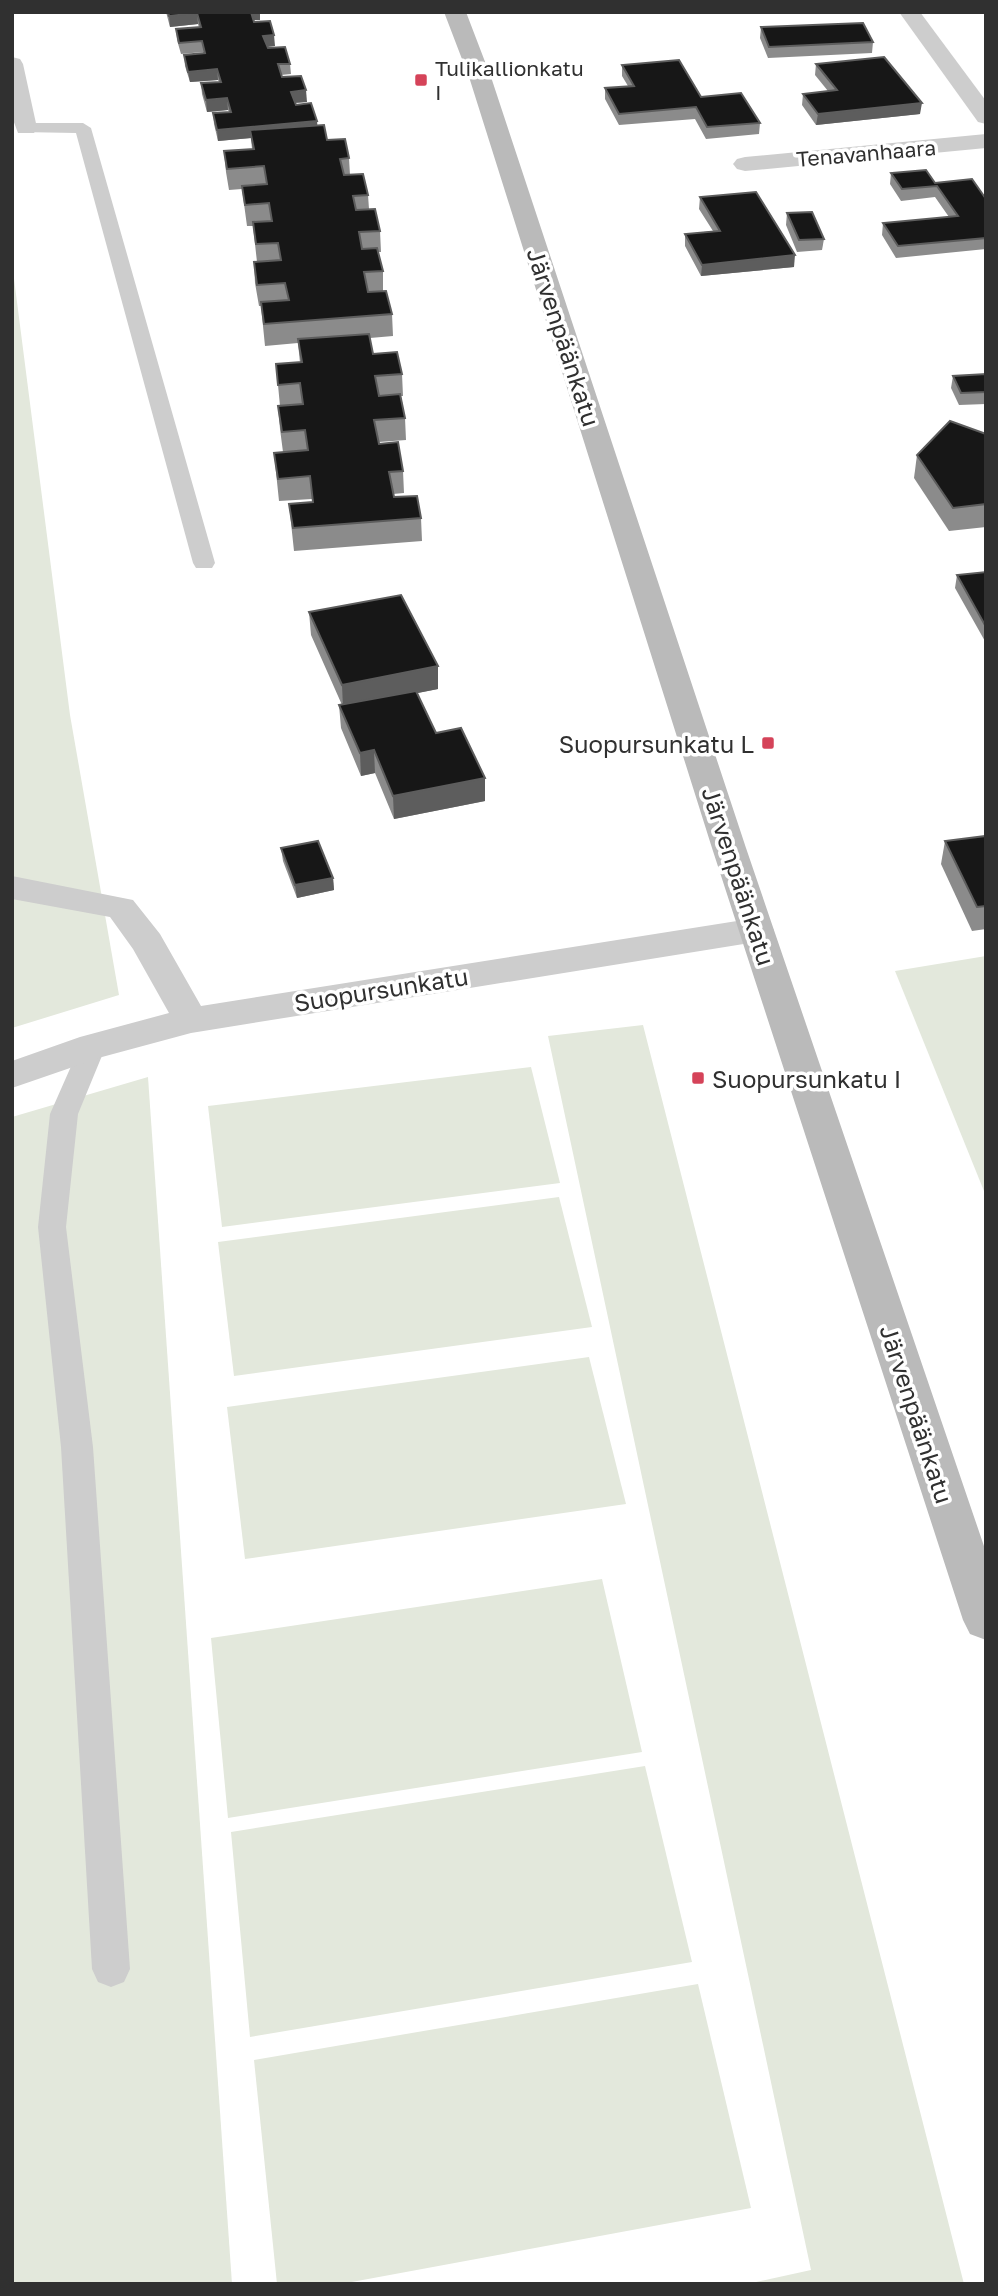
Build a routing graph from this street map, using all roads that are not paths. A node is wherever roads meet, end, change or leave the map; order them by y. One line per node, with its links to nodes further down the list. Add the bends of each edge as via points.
1 (455, 12): 10 (street, Järvenpäänkatu)
2 (909, 12): 4 (street)
3 (12, 64): 5 (street)
4 (986, 117)
5 (26, 128): 8 (lane, via 83,128)
6 (986, 141): 7 (street, Tenavanhaara)
7 (745, 164)
8 (204, 563)
9 (12, 887): 11 (street, via 121,908)
10 (756, 930): 11 (street, Suopursunkatu); 14 (street, Järvenpäänkatu)
11 (191, 1020): 12 (street, Suopursunkatu)
12 (93, 1046): 13 (street, Suopursunkatu); 15 (lane, via 64,1114 52,1227 77,1447)
13 (12, 1074)
14 (986, 1620)
15 (111, 1969)

